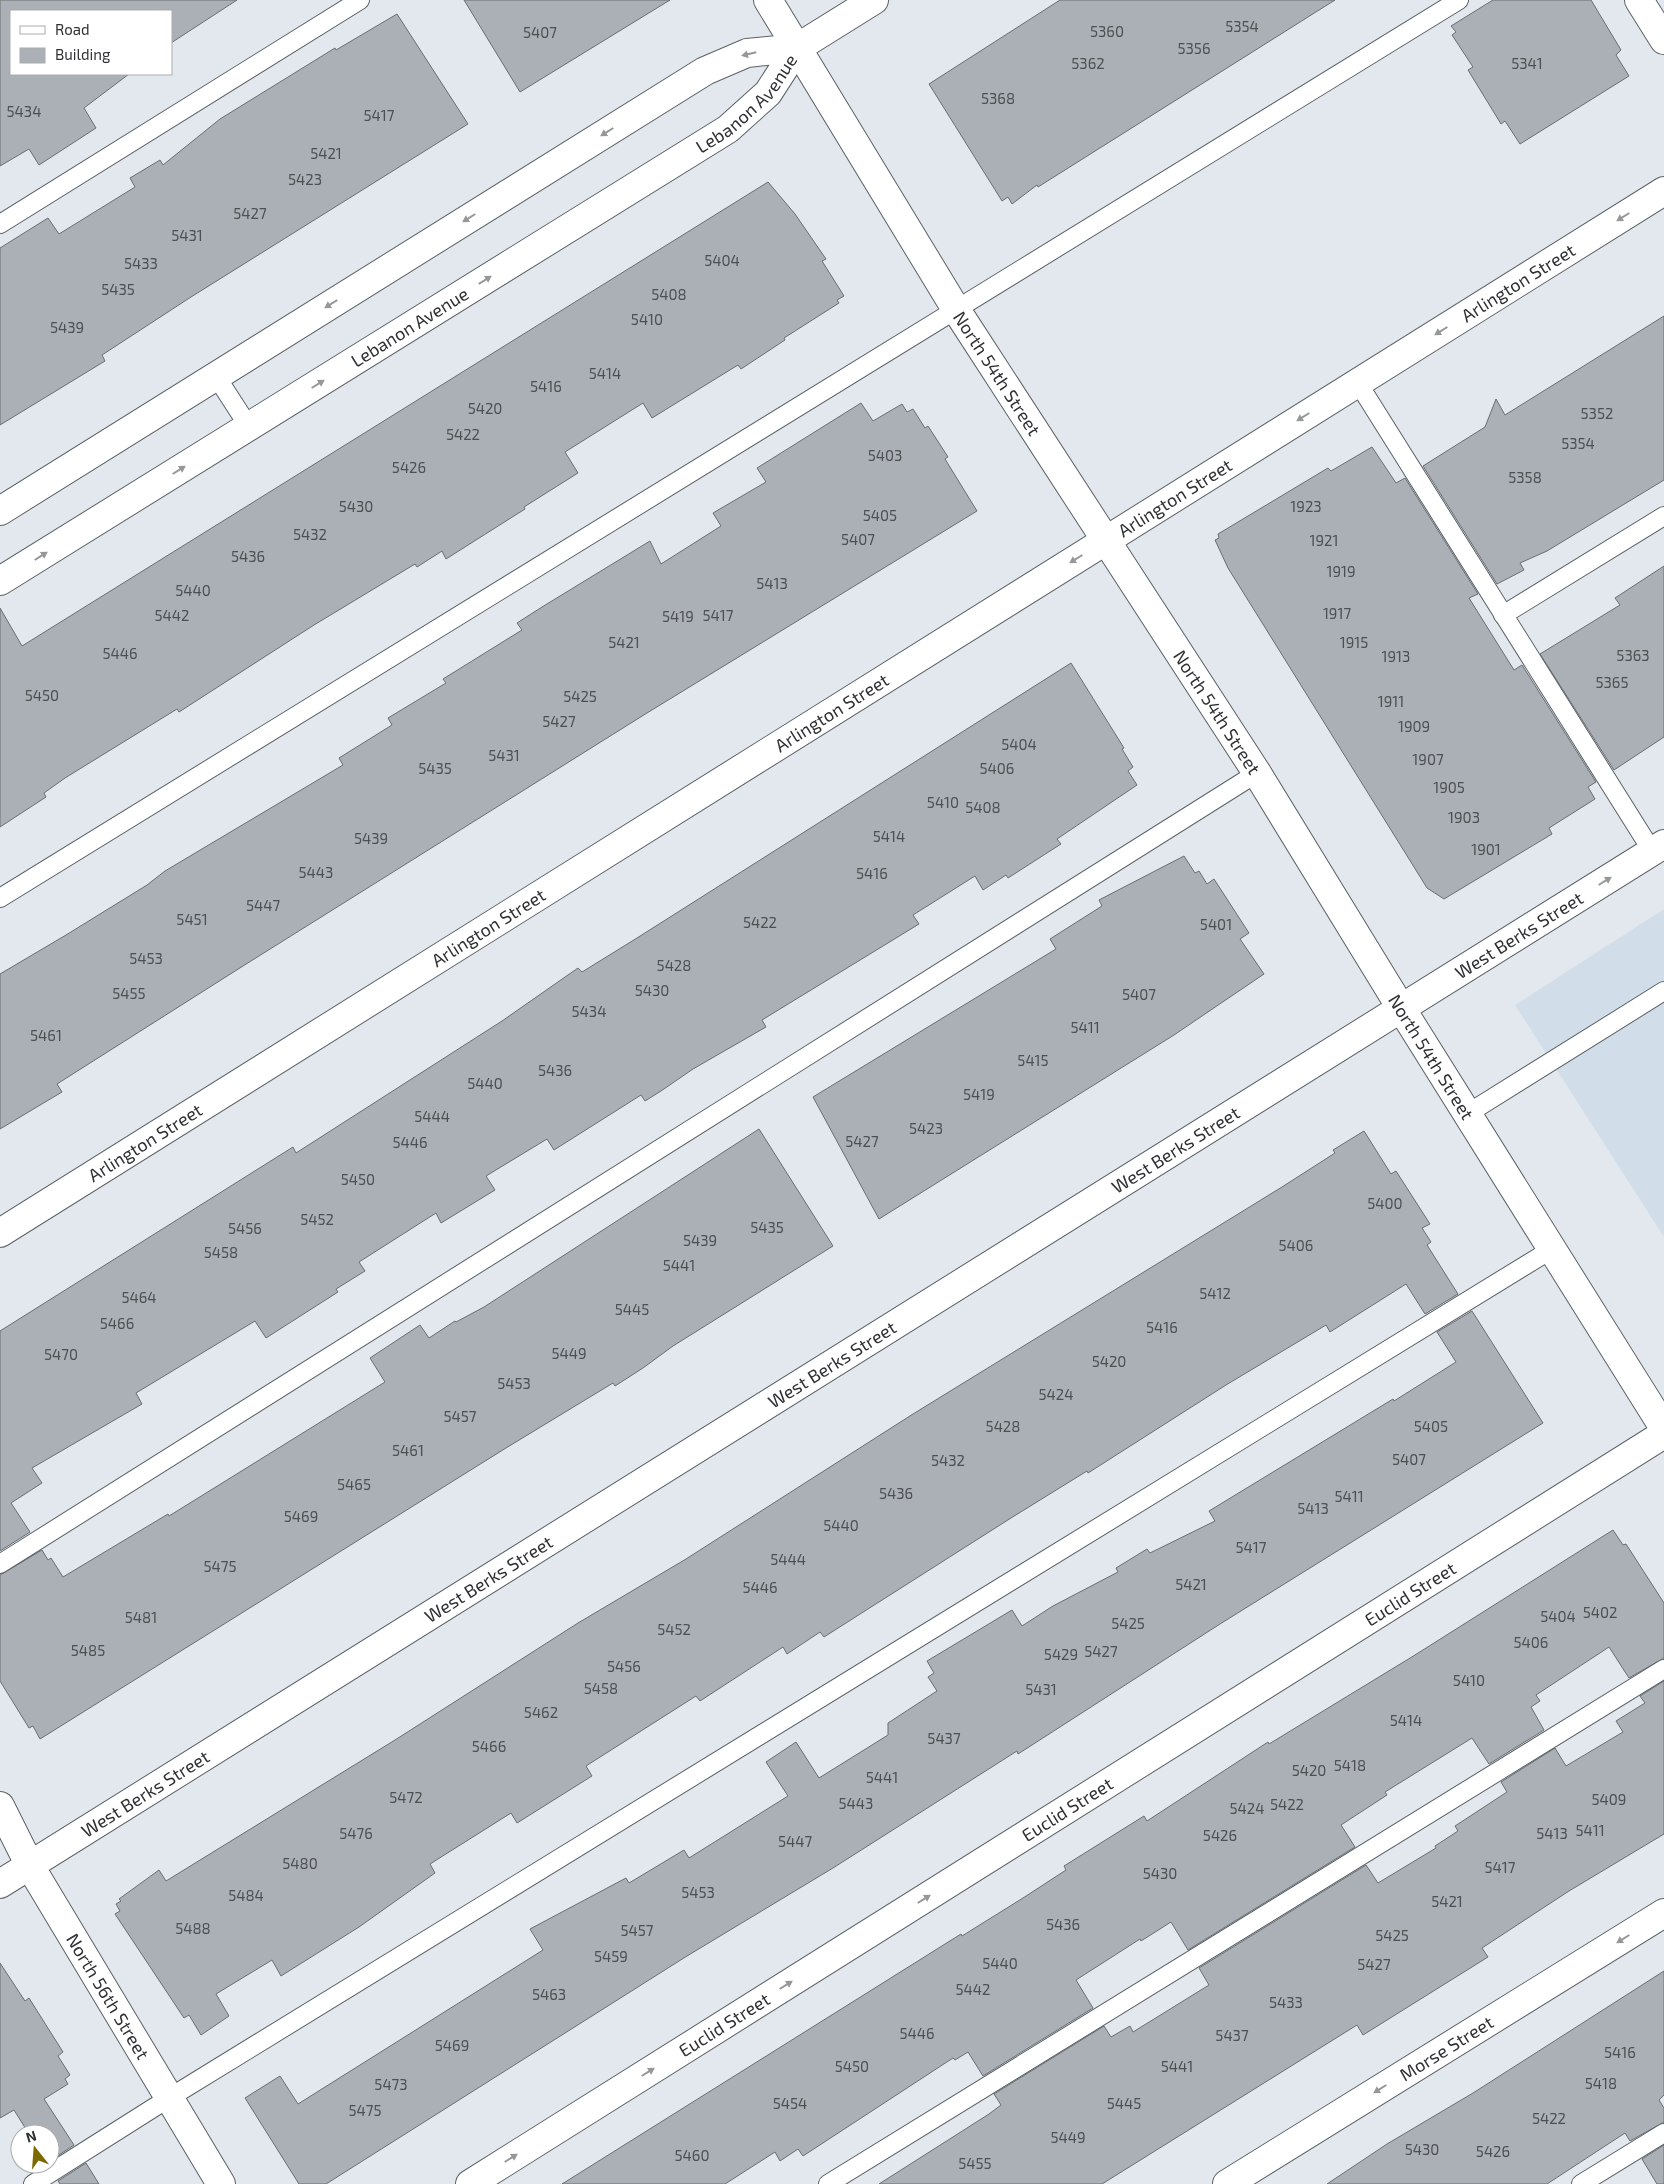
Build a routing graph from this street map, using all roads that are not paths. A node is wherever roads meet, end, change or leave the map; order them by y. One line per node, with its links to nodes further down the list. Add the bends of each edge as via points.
1 (360, 0): 9 (lane)
2 (768, 0): 7 (street, North 54th Street)
3 (874, 0): 7 (street, Lebanon Avenue)
4 (1459, 0): 10 (lane)
5 (1639, 0): 6 (street)
6 (1664, 40)
7 (797, 48): 10 (street, North 54th Street); 11 (street, Lebanon Avenue, one-way to 11, via 747,53 706,71); 13 (street, Lebanon Avenue, one-way to 7, via 728,129 768,93)
8 (1664, 191): 12 (street, Arlington Street, one-way to 12)
9 (0, 224)
10 (957, 311): 16 (street, North 54th Street); 21 (lane)
11 (216, 376): 13 (lane); 14 (street, Lebanon Avenue)
12 (1358, 383): 16 (street, Arlington Street, one-way to 16); 18 (lane)
13 (248, 427): 17 (street, Lebanon Avenue, one-way to 13)
14 (0, 511)
15 (1664, 516): 18 (lane)
16 (1107, 540): 19 (street, North 54th Street); 25 (street, Arlington Street, one-way to 25)
17 (0, 581)
18 (1503, 615): 20 (lane)
19 (1257, 773): 23 (street, North 54th Street); 29 (lane)
20 (1658, 848): 23 (street, West Berks Street, one-way to 20)
21 (0, 898)
22 (1664, 991): 24 (lane)
23 (1401, 1008): 24 (street, North 54th Street); 32 (street, West Berks Street)
24 (1467, 1114): 26 (street, North 54th Street)
25 (0, 1233)
26 (1552, 1249): 27 (street, North 54th Street); 35 (lane)
27 (1664, 1428)
28 (1664, 1434): 39 (street, Euclid Street, one-way to 28)
29 (0, 1564)
30 (1664, 1669): 40 (lane)
31 (0, 1806): 32 (street, North 56th Street)
32 (30, 1866): 33 (street, West Berks Street); 35 (street, North 56th Street)
33 (0, 1884)
34 (1664, 1913): 41 (street, Morse Street, one-way to 41)
35 (169, 2098): 37 (lane); 38 (street, North 56th Street)
36 (1664, 2133): 42 (lane)
37 (33, 2184)
38 (220, 2184)
39 (470, 2184)
40 (828, 2184)
41 (1227, 2184)
42 (1581, 2184)

